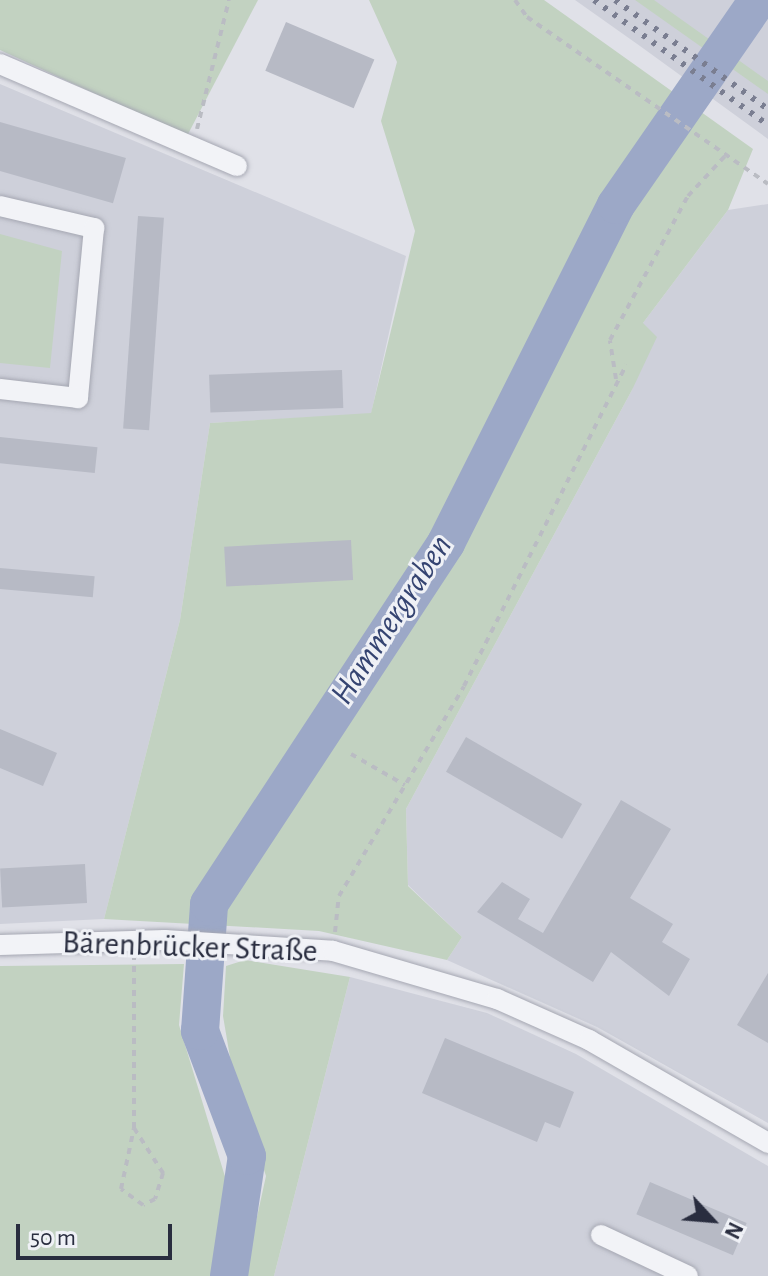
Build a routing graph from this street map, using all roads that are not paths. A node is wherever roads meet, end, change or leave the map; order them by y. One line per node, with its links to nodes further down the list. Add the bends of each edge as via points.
1 (0, 64): 2 (street)
2 (237, 166)
3 (0, 206): 4 (street, via 94,228 78,398)
4 (0, 389)
5 (0, 945): 6 (street, Bärenbrücker Straße, via 232,941 333,951 497,999 598,1045)
6 (768, 1143)
7 (601, 1235): 8 (street)
8 (688, 1276)

